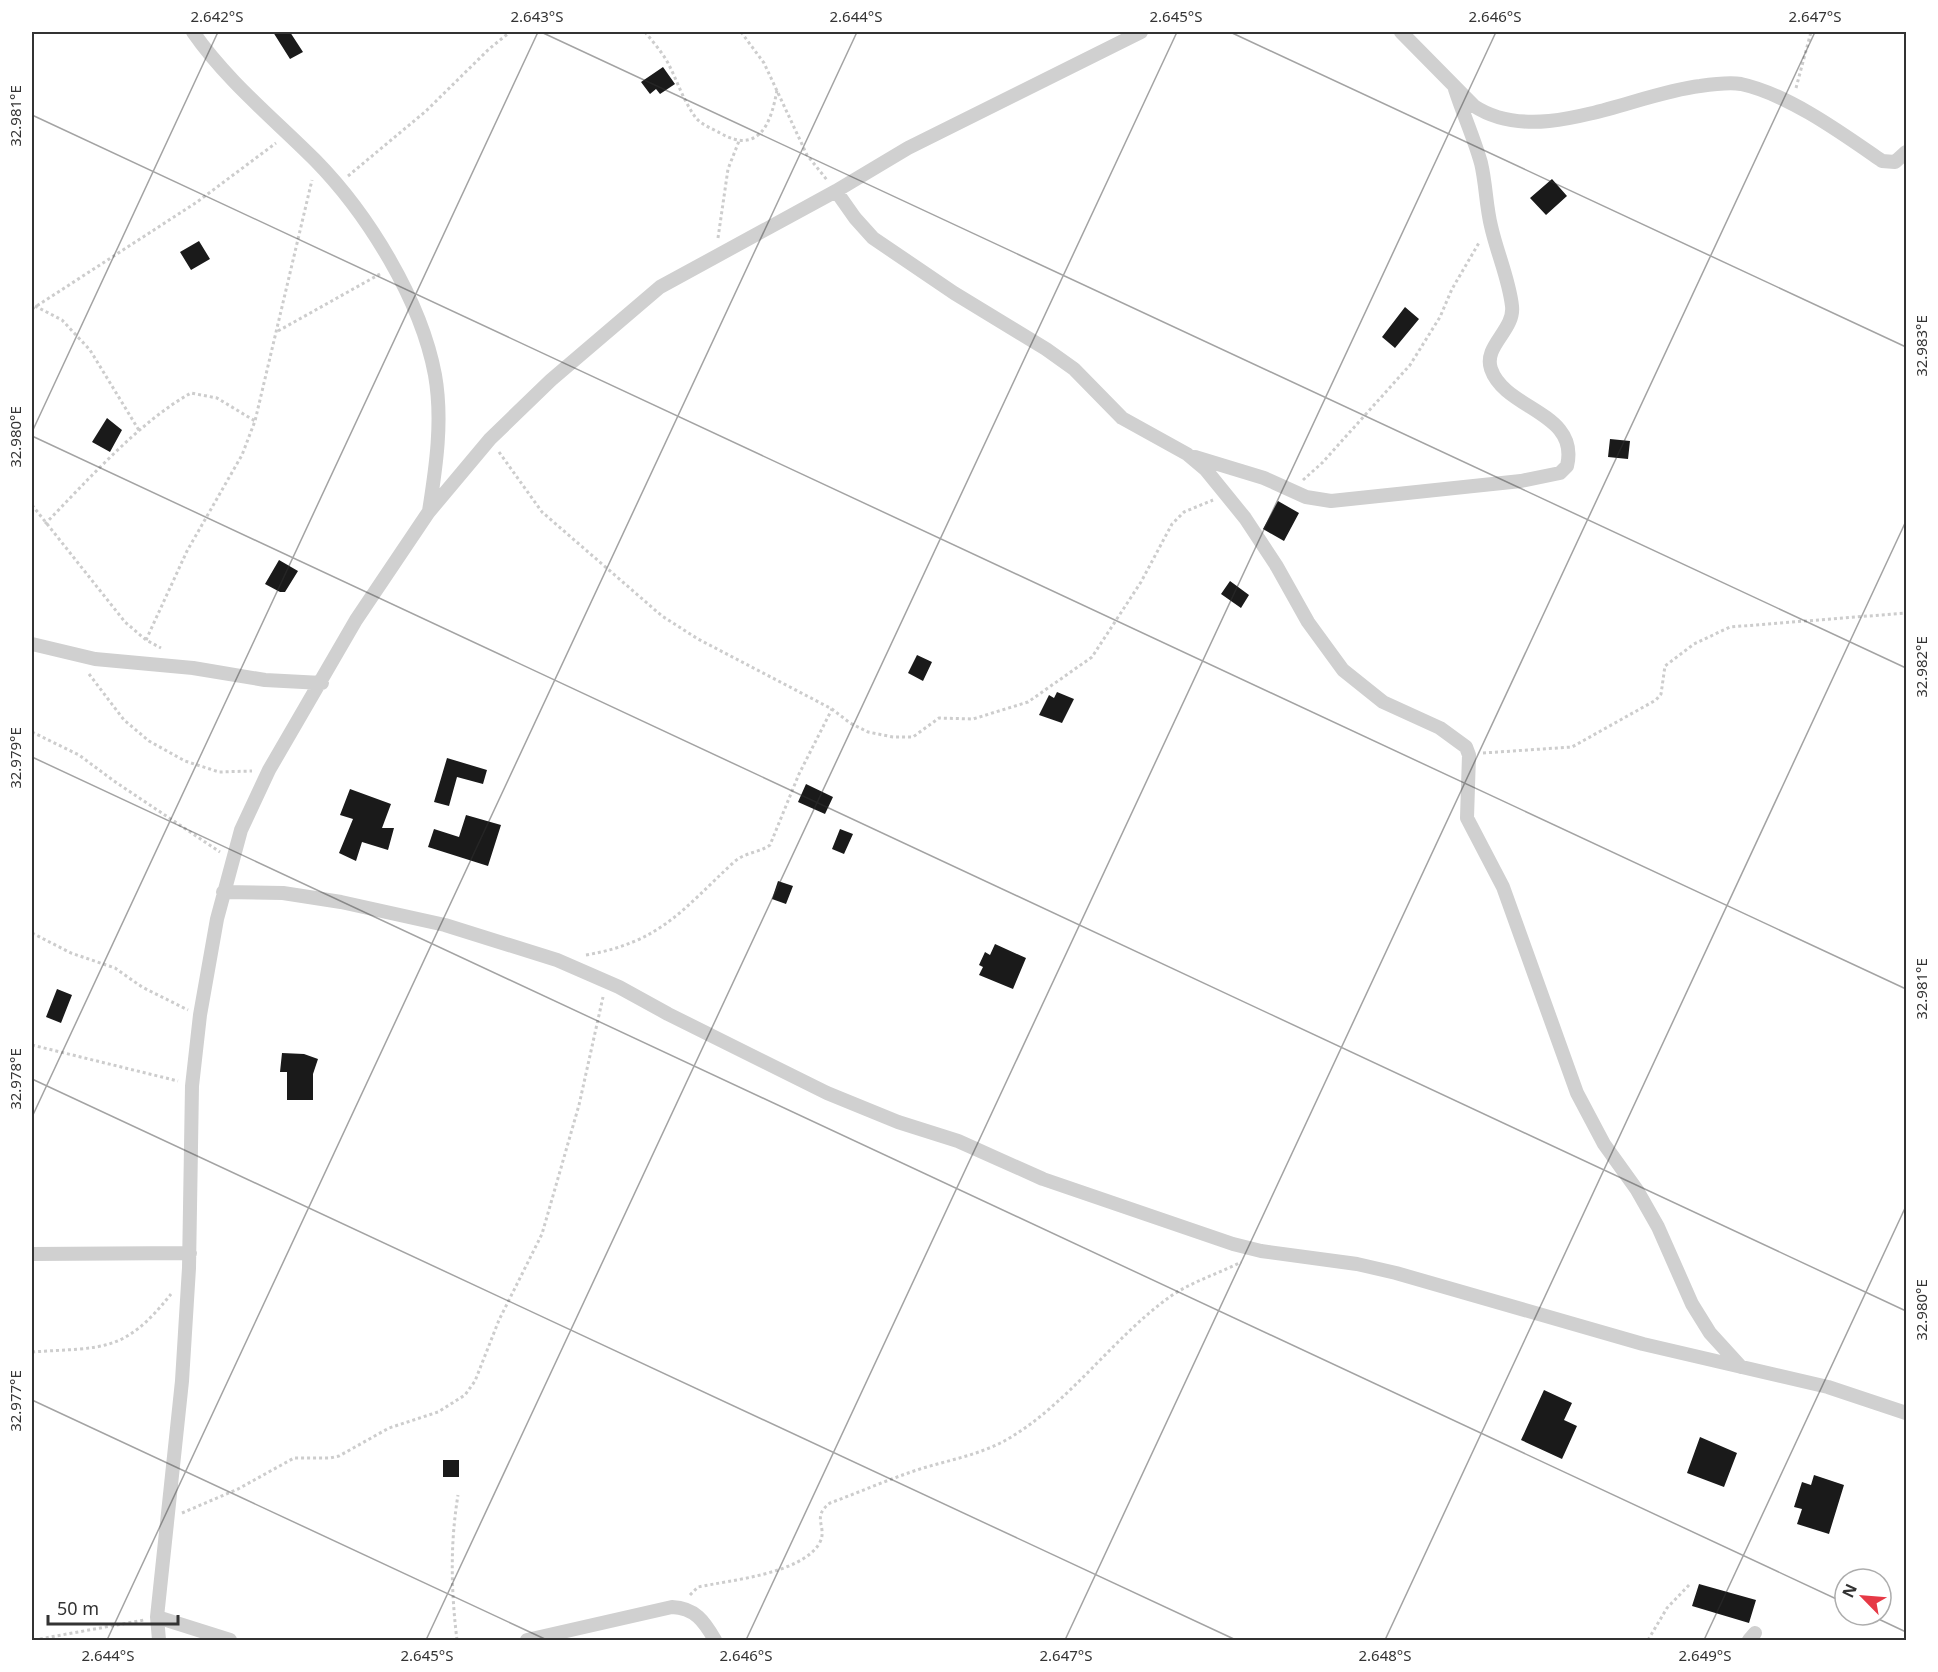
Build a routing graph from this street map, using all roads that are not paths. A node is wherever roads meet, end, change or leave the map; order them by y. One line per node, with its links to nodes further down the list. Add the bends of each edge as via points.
1 (194, 32): 8 (street, via 228,77 316,162 395,267 425,334 435,377 436,462)
2 (1141, 32): 6 (street, via 908,148)
3 (1401, 32): 4 (street)
4 (1455, 89): 5 (street, via 1487,114 1528,122 1598,111 1678,88 1728,83 1765,92 1790,104 1882,161 1895,162); 7 (street, via 1481,164 1490,225 1512,308 1507,329 1491,352 1491,371 1513,398 1533,407 1557,426 1568,443 1567,466 1560,473 1529,480 1331,501)
5 (1906, 152)
6 (836, 191): 7 (street, via 873,238 1046,348 1074,369 1122,418); 8 (street, via 660,287 551,380 490,439)
7 (1187, 454): 14 (street, via 1227,496 1343,670 1383,702 1440,728 1466,747 1467,818 1503,887 1577,1093 1604,1144 1658,1227 1692,1304 1710,1333)
8 (428, 513): 10 (street, via 356,620)
9 (32, 644): 10 (street, via 95,659 193,668 265,680)
10 (322, 683): 11 (street, via 269,770 241,830)
11 (224, 892): 12 (street, via 200,1015 192,1086); 14 (street, via 283,893 341,902 445,925 557,960 607,981 865,1110 958,1142 1120,1207 1261,1251 1357,1264 1643,1344)
12 (190, 1253): 13 (street); 16 (street, via 182,1381)
13 (32, 1254)
14 (1741, 1367): 15 (street, via 1828,1386)
15 (1906, 1413)
16 (158, 1617): 17 (street); 18 (street)
17 (159, 1641)
18 (230, 1641)
19 (527, 1641): 20 (street, via 672,1607 695,1612)
20 (715, 1641)

